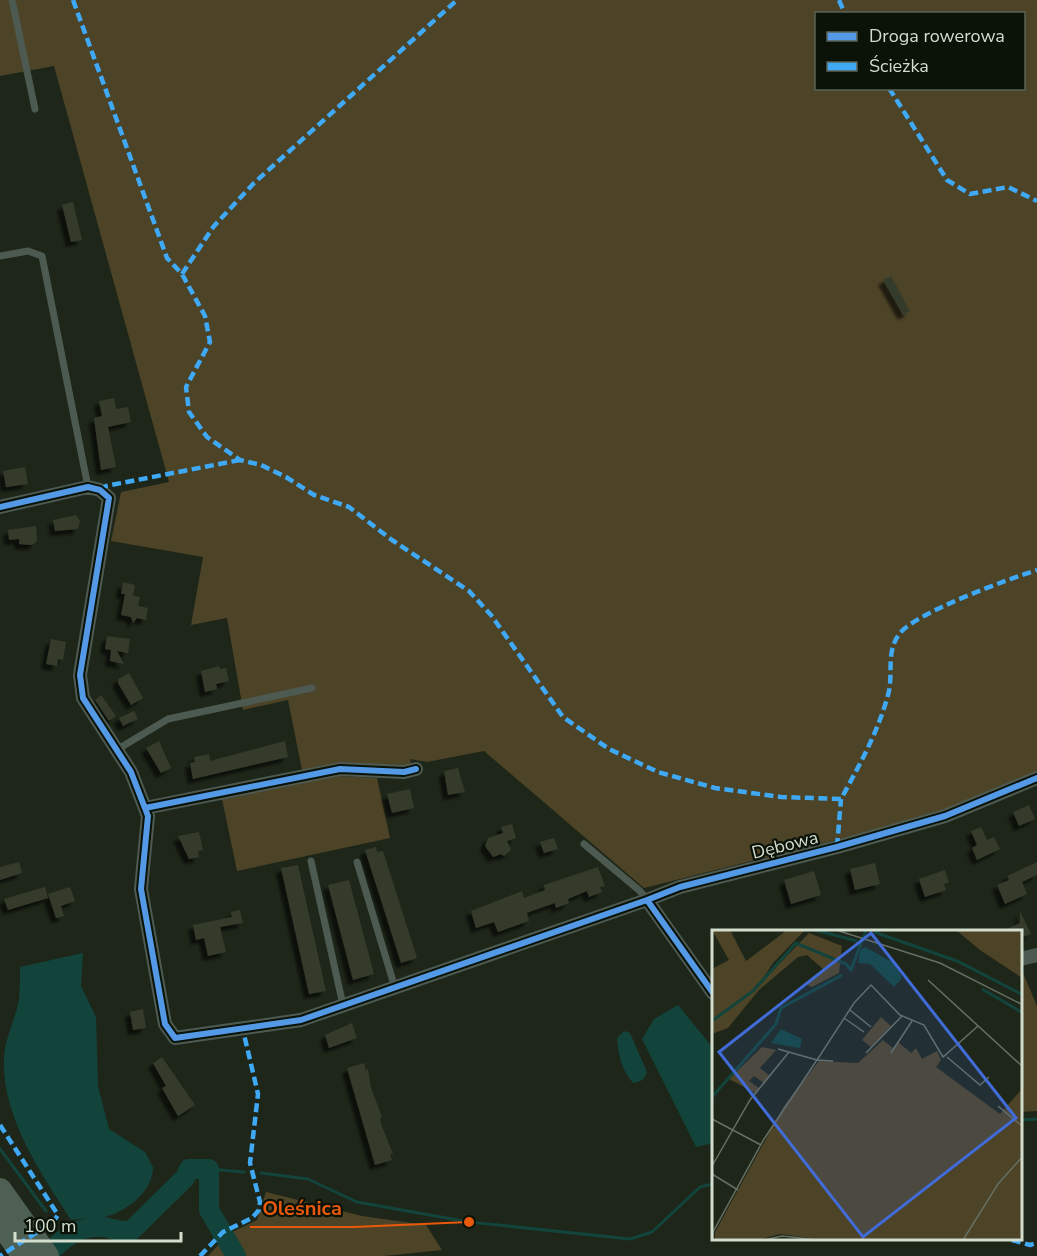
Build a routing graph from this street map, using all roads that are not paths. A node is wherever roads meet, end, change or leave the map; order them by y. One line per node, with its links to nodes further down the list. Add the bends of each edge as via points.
1 (12, 0): 2 (lane)
2 (35, 109)
3 (0, 256): 4 (lane, via 28,251 42,256)
4 (88, 487): 5 (street); 7 (street, via 105,493 110,503 80,675 81,695)
5 (0, 507)
6 (312, 688): 7 (lane, via 168,718)
7 (118, 749): 10 (street)
8 (416, 769): 10 (street, via 340,770)
9 (1037, 778): 14 (street, Dębowa, via 945,816 680,887)
10 (145, 808): 19 (street, Dębowa, via 148,827 141,890 169,1034 181,1038 290,1022)
11 (584, 844): 14 (lane)
12 (311, 861): 19 (lane)
13 (357, 862): 17 (lane)
14 (647, 900): 17 (street, Dębowa); 18 (street)
15 (1037, 955): 16 (street)
16 (1022, 959)
17 (394, 988): 19 (street, Dębowa)
18 (712, 992)
19 (343, 1005)
20 (0, 1190): 21 (highway)
21 (9, 1224): 22 (highway); 23 (highway)
22 (24, 1256)
23 (46, 1256)

